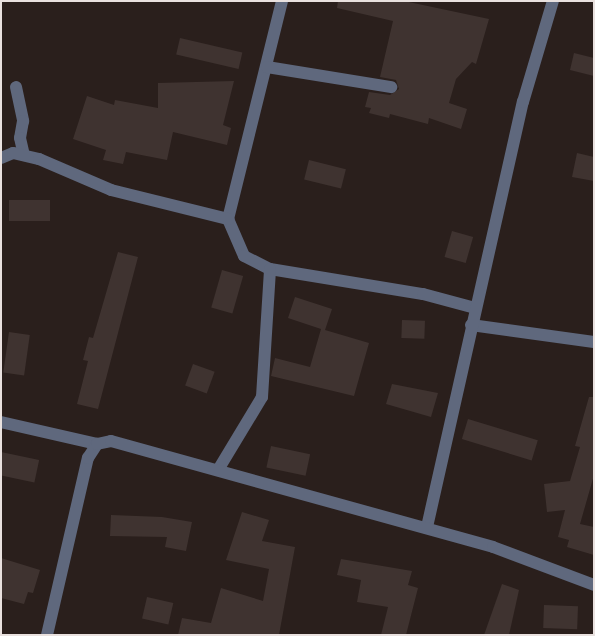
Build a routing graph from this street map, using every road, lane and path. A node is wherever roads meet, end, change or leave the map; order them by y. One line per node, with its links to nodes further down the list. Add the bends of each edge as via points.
1 (282, 1): 3 (street)
2 (552, 1): 10 (street, via 523,102)
3 (267, 67): 5 (street); 8 (street)
4 (16, 87): 6 (street, via 23,121 20,138)
5 (391, 87)
6 (24, 155): 7 (street, via 13,153); 8 (street, via 111,190)
7 (1, 158)
8 (228, 219): 9 (street, via 244,256)
9 (270, 269): 10 (street, via 423,294); 15 (street, via 262,397)
10 (475, 308): 11 (street)
11 (471, 325): 12 (street); 16 (street)
12 (594, 342)
13 (1, 422): 14 (street)
14 (97, 444): 15 (street, via 111,441); 18 (street, via 88,458)
15 (218, 470): 16 (street)
16 (427, 527): 17 (street, via 493,547)
17 (594, 585)
18 (47, 635)

